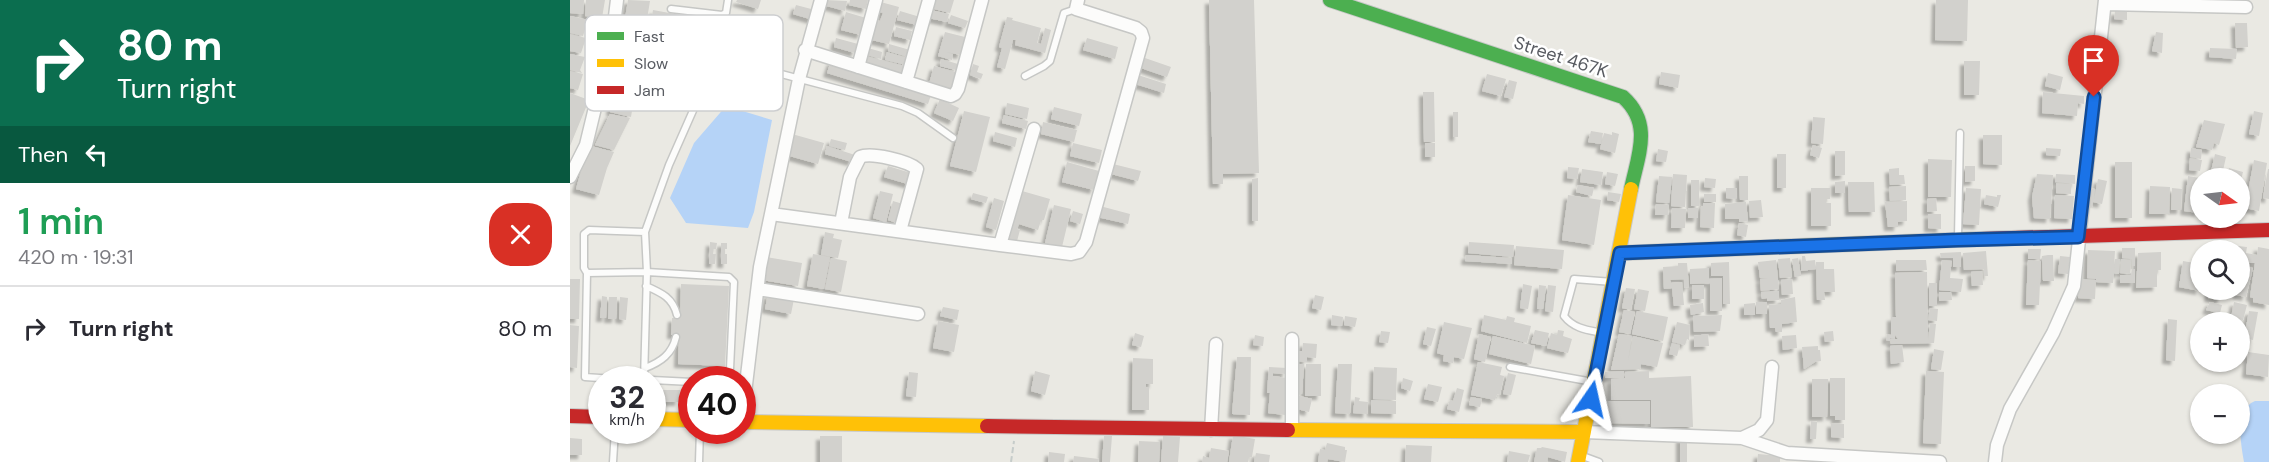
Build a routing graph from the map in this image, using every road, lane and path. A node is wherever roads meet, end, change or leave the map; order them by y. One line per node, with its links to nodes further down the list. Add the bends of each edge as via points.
1 (617, 0): 12 (street)
2 (728, 0): 11 (lane, via 722,15)
3 (821, 0): 13 (street)
4 (876, 0): 14 (street)
5 (929, 0): 18 (street)
6 (982, 0): 18 (street, via 955,94)
7 (1330, 0): 33 (street, Street 467K, via 1623,96 1637,108 1642,135)
8 (2105, 2): 10 (street); 30 (street)
9 (1077, 4): 16 (lane, via 1064,13 1050,61); 32 (street, via 1136,28 1143,38 1086,242 1079,252 1071,254)
10 (2246, 7)
11 (670, 9)
12 (616, 15)
13 (805, 50): 14 (street); 17 (street)
14 (858, 67): 18 (street)
15 (783, 75): 17 (lane)
16 (1025, 76)
17 (798, 79): 23 (lane, via 902,106); 25 (street)
18 (906, 82)
19 (594, 111): 24 (street, via 586,145)
20 (693, 111): 29 (lane)
21 (1034, 129): 32 (street)
22 (1960, 133): 31 (lane)
23 (954, 138)
24 (570, 177)
25 (771, 214): 26 (street); 38 (street)
26 (841, 223): 27 (street); 27 (street, via 850,177 860,157 866,154 917,169)
27 (900, 231): 32 (street)
28 (2269, 231): 30 (street)
29 (645, 232): 34 (lane); 35 (lane, via 589,230 584,234)
30 (2078, 237): 31 (street); 69 (street, via 2074,286 2053,333 2010,409 1996,445)
31 (1958, 240): 33 (street)
32 (1000, 244)
33 (1620, 253): 36 (street, Street 467K)
34 (647, 272): 35 (lane); 37 (lane); 47 (lane, via 729,277 734,282)
35 (587, 273): 51 (lane)
36 (1614, 282): 41 (street, Street 467K); 41 (lane, via 1574,279 1564,316 1576,327)
37 (646, 286): 40 (lane, via 664,294); 45 (lane)
38 (758, 289): 39 (street); 48 (street)
39 (918, 314)
40 (677, 315)
41 (1604, 333): 52 (street, Street 467K)
42 (676, 337): 46 (lane, via 670,352)
43 (1292, 339): 58 (street)
44 (1216, 344): 57 (street)
45 (645, 366)
46 (651, 366)
47 (730, 366)
48 (749, 366)
49 (1510, 367): 52 (lane)
50 (1772, 367): 60 (street, via 1767,420 1759,430)
51 (588, 377)
52 (1594, 382): 59 (street, Street 467K)
53 (570, 416): 54 (street)
54 (588, 417)
55 (756, 420): 56 (street)
56 (1016, 426): 57 (street); 66 (path)
57 (1211, 430): 58 (street)
58 (1292, 430): 59 (street)
59 (1584, 432): 60 (street); 63 (street, Street 467K)
60 (1742, 438): 68 (street, via 1787,453)
61 (614, 444): 64 (lane)
62 (700, 444): 65 (lane)
63 (1579, 458): 67 (lane)
64 (613, 462)
65 (699, 462)
66 (1011, 462)
67 (1599, 462)
68 (1940, 462)
69 (1995, 462)

